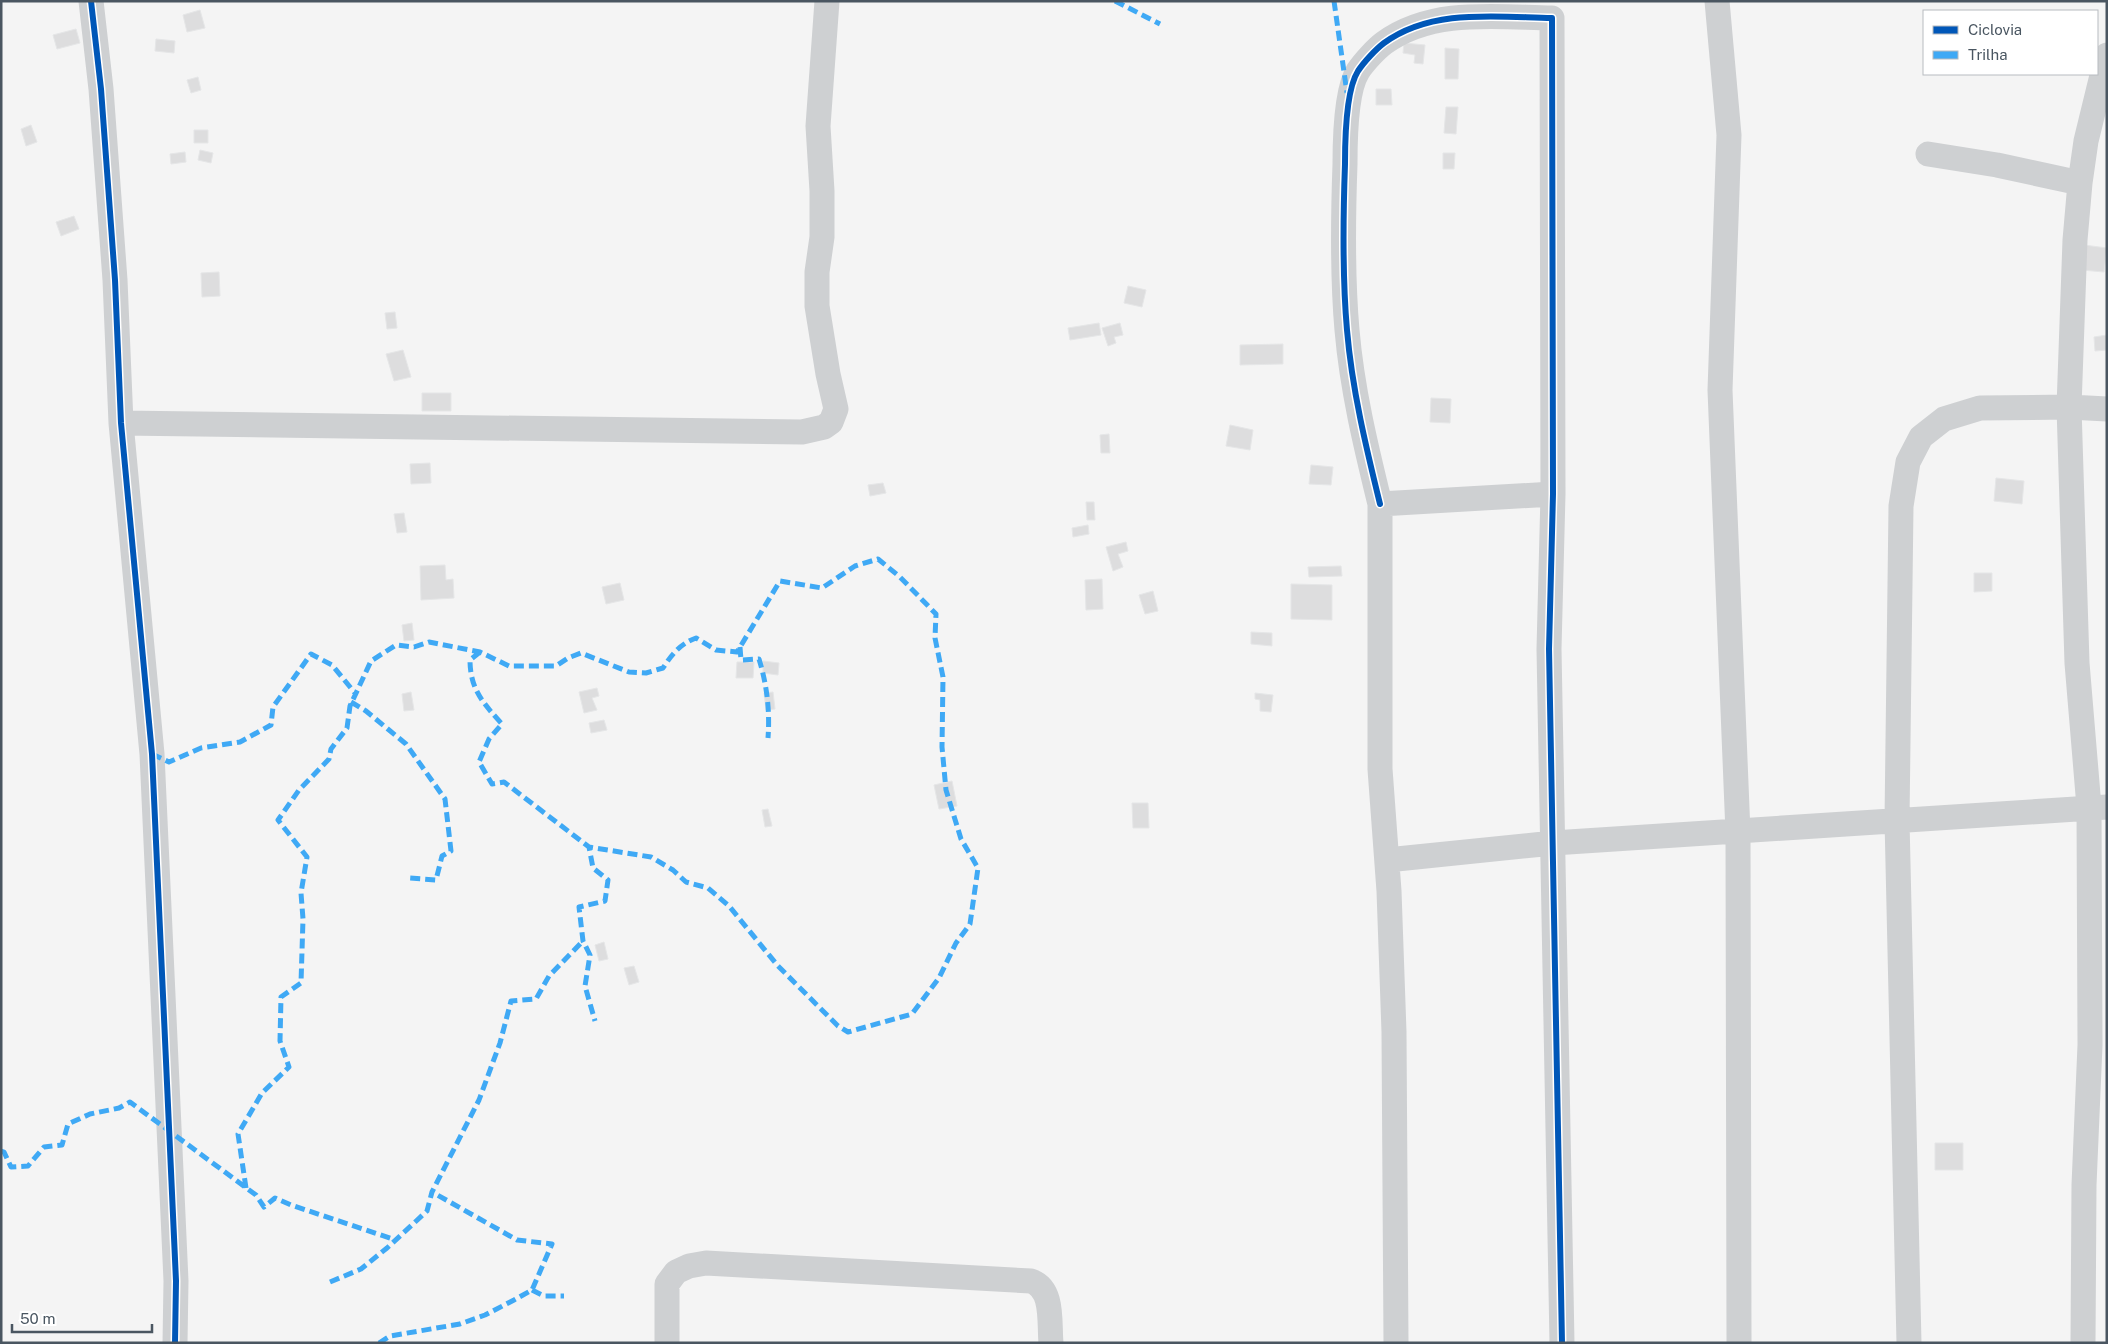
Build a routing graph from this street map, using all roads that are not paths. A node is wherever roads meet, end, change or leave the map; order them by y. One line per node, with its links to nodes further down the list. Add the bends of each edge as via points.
1 (92, 1): 10 (street, via 115,280)
2 (827, 1): 10 (street, via 818,126 822,237 817,306 836,409 831,422 824,427 802,432)
3 (1717, 1): 15 (street, via 1730,136 1720,390)
4 (1553, 10): 11 (street); 12 (street, via 1458,17 1414,27 1383,44 1358,71 1350,98 1345,150 1342,251 1354,383)
5 (2107, 54): 7 (street, via 2086,141)
6 (1928, 154): 7 (street)
7 (2080, 183): 8 (street)
8 (2069, 407): 9 (street); 13 (street, via 2077,663); 14 (street, via 1980,408 1944,419 1921,437 1908,462 1901,506)
9 (2107, 409)
10 (121, 423): 18 (street, via 152,754 176,1281)
11 (1554, 494): 12 (street); 16 (street, via 1549,649)
12 (1380, 504): 17 (street, via 1380,769)
13 (2098, 807): 14 (street); 25 (street, via 2084,1185)
14 (1897, 820): 15 (street); 24 (street)
15 (1738, 832): 16 (street); 23 (street)
16 (1553, 843): 17 (street); 22 (street)
17 (1386, 860): 21 (street, via 1394,1032)
18 (174, 1343)
19 (668, 1343): 20 (street, via 667,1284 676,1272 706,1263 1031,1281 1042,1287 1046,1295)
20 (1051, 1343)
21 (1396, 1343)
22 (1562, 1343)
23 (1739, 1343)
24 (1909, 1343)
25 (2083, 1343)

